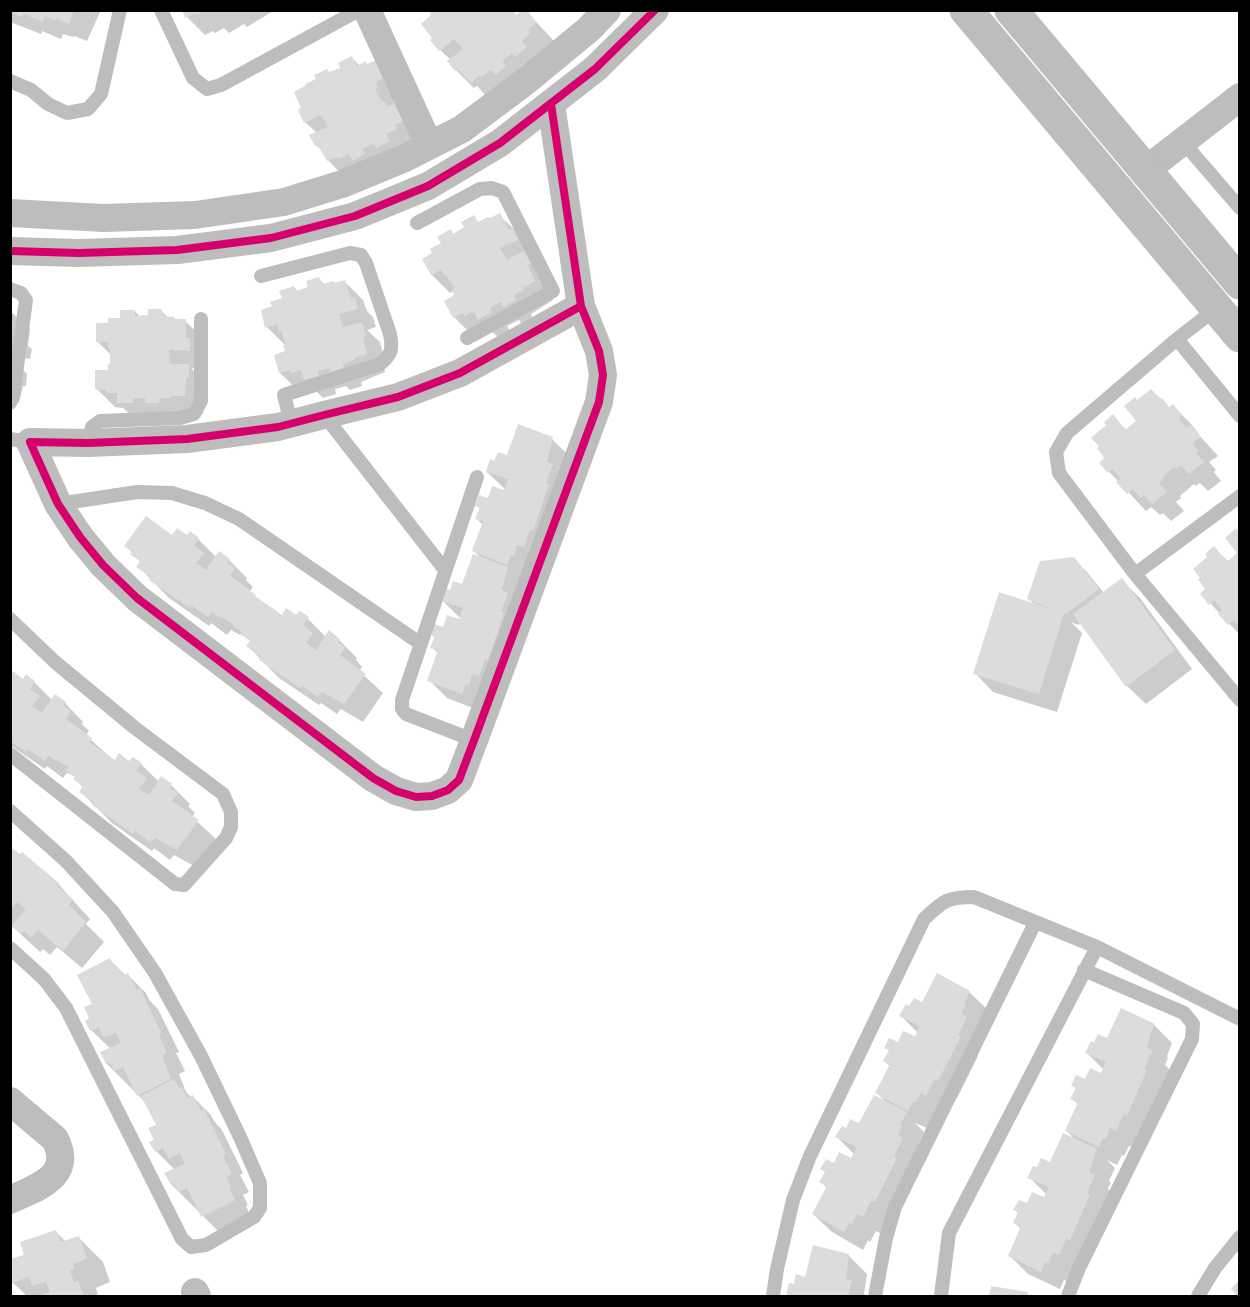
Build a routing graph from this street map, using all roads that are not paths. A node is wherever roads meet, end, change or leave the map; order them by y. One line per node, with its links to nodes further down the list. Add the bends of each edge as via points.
1 (120, 10): 9 (lane, via 101,94 88,109 66,113)
2 (161, 10): 3 (lane, via 194,78 207,89)
3 (359, 10)
4 (367, 10): 13 (street)
5 (607, 10): 13 (street, via 526,81 462,129)
6 (655, 10): 11 (street, via 595,69)
7 (966, 10): 24 (street)
8 (1011, 10): 14 (street)
9 (10, 81)
10 (1239, 98): 12 (street)
11 (551, 104): 18 (street, via 500,143 428,186 355,216 271,238 177,250); 21 (street)
12 (1183, 141): 14 (street); 15 (lane)
13 (429, 145): 16 (street, via 342,184 284,202 195,215 104,218)
14 (1146, 170): 20 (street)
15 (1239, 208)
16 (10, 213)
17 (417, 223): 21 (lane, via 480,189 503,192)
18 (10, 251)
19 (261, 276): 32 (lane, via 350,253 361,255 392,343 388,357 380,363 284,395)
20 (1239, 283)
21 (565, 285): 23 (street); 27 (lane)
22 (10, 288): 29 (lane, via 26,300)
23 (581, 306): 30 (street, via 460,373 398,397); 43 (street, via 599,351 603,375 599,402)
24 (1217, 308): 26 (street); 28 (lane)
25 (201, 319): 34 (lane, via 201,401 194,414 100,421 92,427)
26 (1239, 336)
27 (467, 338)
28 (1177, 339): 31 (lane); 39 (lane, via 1067,433 1056,452 1059,473)
29 (10, 403)
30 (324, 415): 32 (street); 38 (lane)
31 (1239, 416)
32 (291, 423): 34 (street, via 187,439)
33 (20, 440): 34 (street); 37 (street)
34 (88, 443)
35 (477, 477): 38 (lane)
36 (1239, 496): 39 (lane)
37 (58, 504): 41 (lane, via 137,492 172,493 205,503 239,519); 43 (street, via 103,565 137,598 373,778 396,791 416,797 448,790 459,780)
38 (445, 570): 41 (lane)
39 (1135, 574): 42 (lane)
40 (10, 619): 44 (lane, via 135,728 223,794 231,812 231,826 226,838 184,885 175,884)
41 (421, 644): 43 (lane, via 402,709 468,738)
42 (1239, 700)
43 (476, 735)
44 (10, 754)
45 (10, 811): 48 (lane, via 66,861 113,912 155,973 201,1056 260,1183 260,1208 254,1217 206,1245 191,1247 182,1239 66,1008 44,979)
46 (1035, 923): 47 (lane); 54 (lane, via 974,897 942,902 924,918 810,1156 793,1200); 55 (lane, via 895,1207)
47 (1096, 946): 49 (lane); 50 (lane)
48 (10, 948)
49 (1084, 970): 56 (lane, via 949,1233); 57 (lane, via 1184,1013 1193,1024 1192,1040)
50 (1239, 1019)
51 (10, 1101): 52 (street, via 55,1139 61,1156 50,1180)
52 (10, 1200)
53 (1239, 1237): 58 (lane)
54 (772, 1296)
55 (875, 1296)
56 (941, 1296)
57 (1068, 1296)
58 (1198, 1296)

